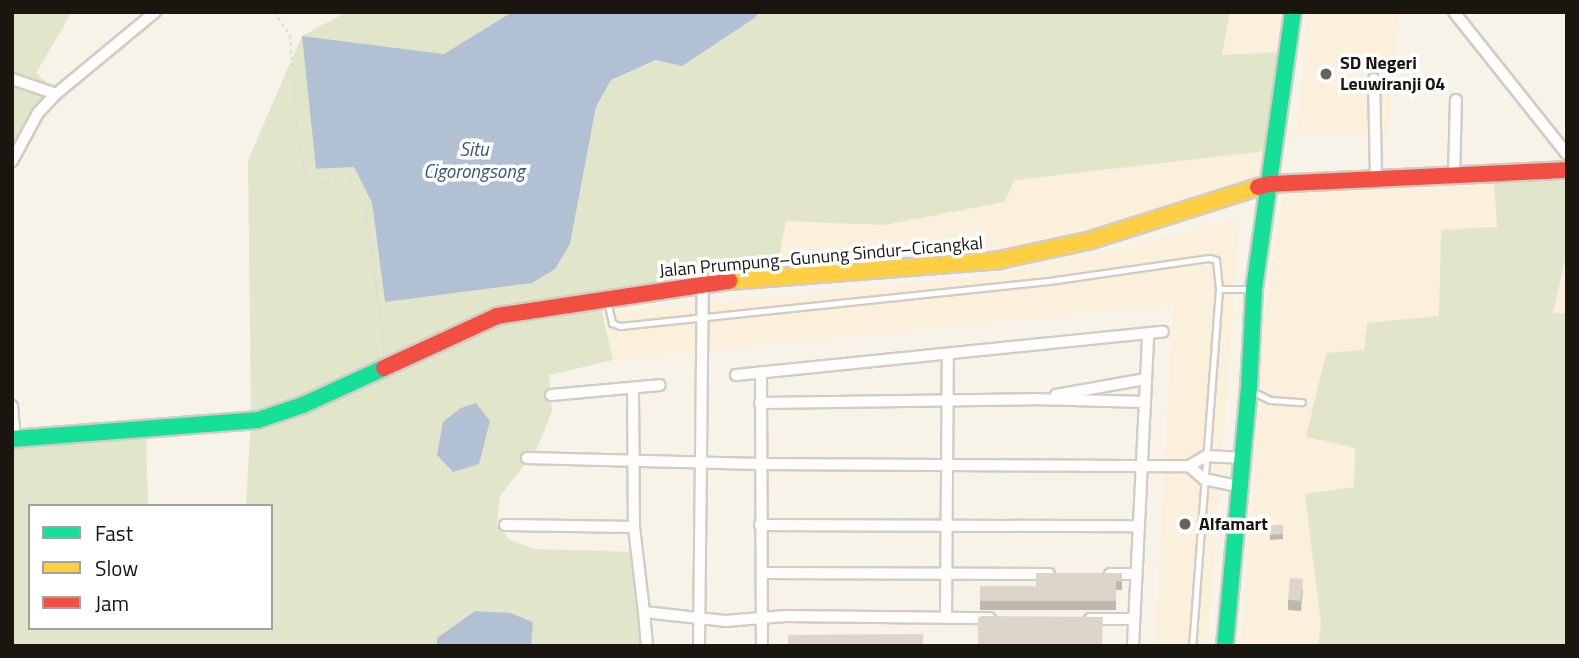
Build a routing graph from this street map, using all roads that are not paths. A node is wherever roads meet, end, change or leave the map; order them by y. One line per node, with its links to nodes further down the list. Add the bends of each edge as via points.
1 (155, 12): 6 (street)
2 (1293, 12): 13 (main road)
3 (1454, 12): 8 (street)
4 (12, 79): 6 (street)
5 (1374, 79): 12 (street)
6 (56, 94): 9 (street, via 38,113)
7 (1456, 100): 11 (street)
8 (1567, 154)
9 (12, 161)
10 (1567, 170): 11 (main road, Jalan Prumpung–Gunung Sindur–Cicangkal)
11 (1454, 175): 12 (main road, Jalan Prumpung–Gunung Sindur–Cicangkal)
12 (1376, 178): 13 (main road, Jalan Prumpung–Gunung Sindur–Cicangkal)
13 (1270, 184): 14 (main road, Jalan Prumpung–Gunung Sindur–Cicangkal, via 1088,241 999,260); 16 (main road)
14 (703, 283): 17 (main road, Jalan Prumpung–Gunung Sindur–Cicangkal); 18 (street)
15 (1219, 289): 16 (lane); 18 (lane, via 1219,265 1209,258 1049,281); 36 (lane)
16 (1254, 289): 27 (main road)
17 (607, 298): 18 (lane, via 612,323 620,326); 35 (main road, Jalan Prumpung–Gunung Sindur–Cicangkal, via 497,316 303,405 258,420)
18 (705, 318): 40 (street)
19 (1163, 332): 20 (street)
20 (1148, 334): 21 (street); 24 (street)
21 (948, 354): 22 (street); 30 (street)
22 (761, 372): 23 (street); 33 (street)
23 (736, 375)
24 (1145, 379): 29 (street); 31 (street)
25 (660, 385): 26 (street)
26 (633, 389): 28 (street); 39 (street)
27 (1249, 390): 32 (lane, via 1270,400); 38 (main road)
28 (551, 395)
29 (1033, 399): 30 (street); 31 (street)
30 (948, 402): 33 (street); 42 (street)
31 (1144, 402): 43 (street)
32 (1302, 402)
33 (760, 403): 41 (street)
34 (12, 406): 35 (street)
35 (14, 438)
36 (1206, 456): 38 (street); 44 (street); 45 (lane)
37 (527, 458): 39 (street)
38 (1243, 458): 46 (main road)
39 (634, 460): 40 (street); 51 (street)
40 (701, 463): 41 (street); 61 (street)
41 (760, 464): 42 (street); 48 (street)
42 (947, 465): 43 (street); 49 (street)
43 (1141, 465): 44 (street); 50 (street)
44 (1189, 466): 45 (street)
45 (1203, 479): 46 (street); 68 (lane)
46 (1241, 487): 69 (main road)
47 (505, 525): 51 (street)
48 (760, 525): 49 (street); 52 (street)
49 (947, 525): 50 (street); 53 (street)
50 (1138, 526): 56 (street)
51 (634, 527): 57 (street)
52 (763, 573): 53 (street); 62 (street)
53 (946, 573): 54 (street); 58 (street)
54 (1068, 574)
55 (1095, 574): 56 (street)
56 (1136, 574): 63 (street)
57 (644, 612): 61 (street); 64 (street)
58 (946, 618): 59 (street); 62 (street, via 786,616)
59 (999, 618)
60 (1080, 619): 63 (street)
61 (699, 620): 62 (street); 65 (street)
62 (762, 620): 66 (street)
63 (1133, 620): 67 (street)
64 (647, 646)
65 (699, 646)
66 (762, 646)
67 (1133, 646)
68 (1192, 646)
69 (1226, 646)

